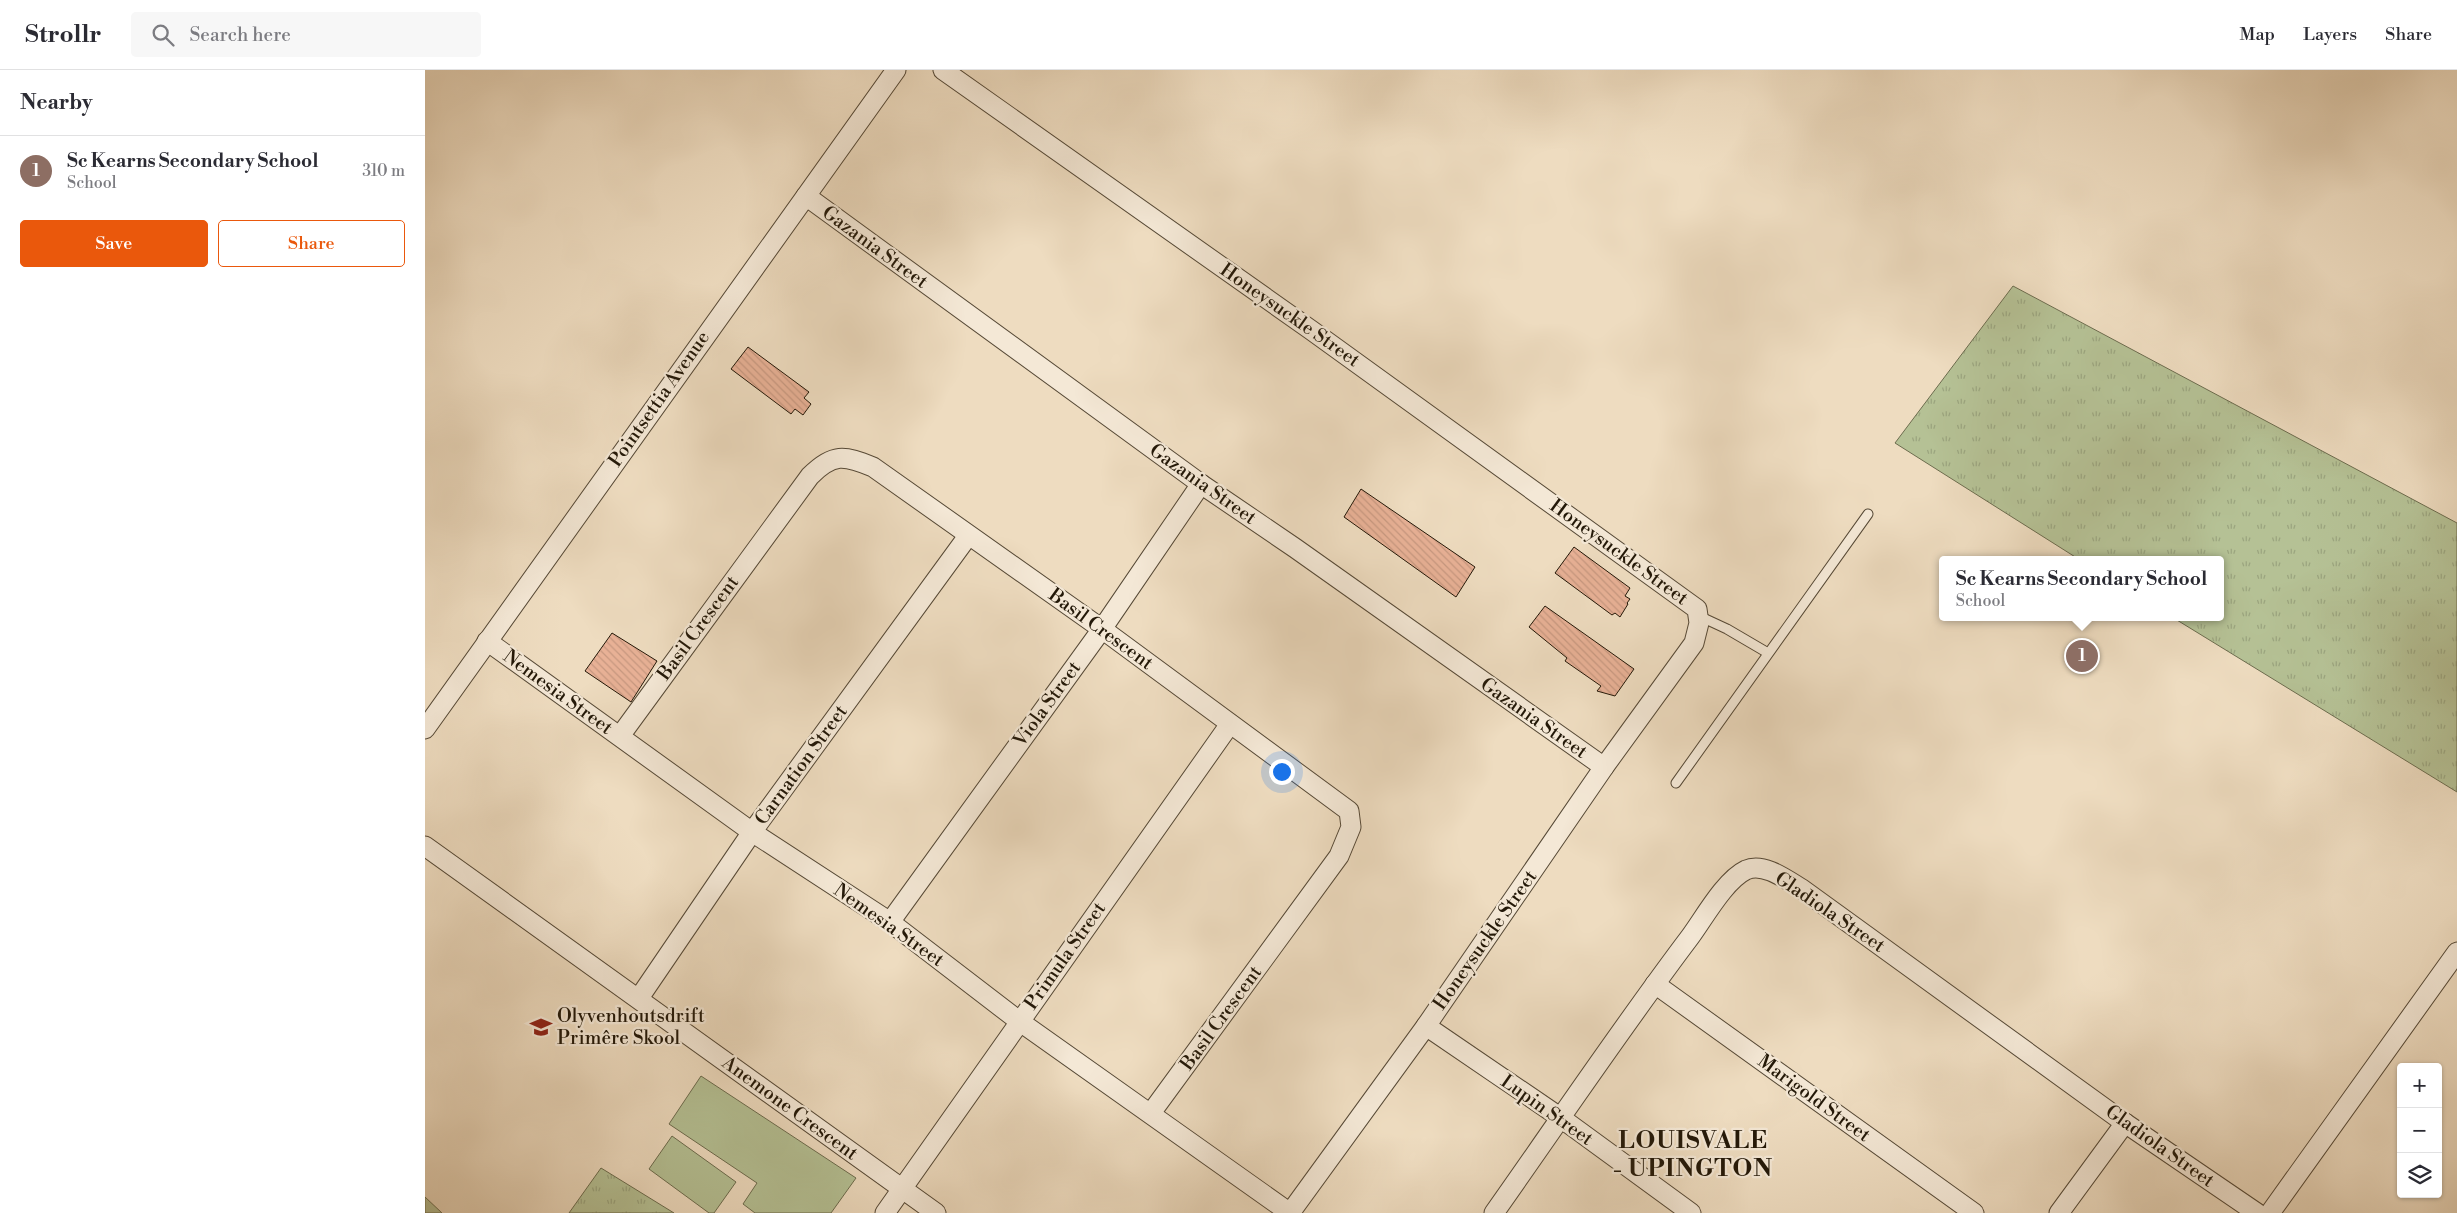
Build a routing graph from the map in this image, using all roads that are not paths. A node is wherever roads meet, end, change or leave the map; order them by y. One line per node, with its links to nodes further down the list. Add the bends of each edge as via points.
1 (896, 70): 3 (street, Pointsettia Avenue)
2 (943, 70): 7 (street, Honeysuckle Street, via 1686,600 1697,609)
3 (806, 196): 4 (street, Gazania Street); 9 (street, Pointsettia Avenue)
4 (1201, 484): 8 (street, Viola Street); 14 (street, Gazania Street)
5 (1868, 514): 10 (lane)
6 (968, 536): 8 (street, Basil Crescent); 13 (street, Basil Crescent, via 873,467 838,457 827,460 809,476); 16 (street, Carnation Street)
7 (1699, 616): 10 (lane); 14 (street, Honeysuckle Street, via 1694,643)
8 (1102, 629): 11 (street, Basil Crescent); 18 (street, Viola Street)
9 (487, 640): 12 (street, Pointsettia Avenue); 13 (street, Nemesia Street)
10 (1769, 653): 15 (lane)
11 (1230, 724): 22 (street, Primula Street); 24 (street, Basil Crescent, via 1335,799 1349,811 1351,827 1339,856)
12 (425, 729)
13 (621, 736): 16 (street, Nemesia Street)
14 (1604, 767): 23 (street, Honeysuckle Street)
15 (1676, 783)
16 (753, 832): 18 (street, Nemesia Street); 21 (street, Carnation Street)
17 (425, 846): 21 (street, Anemone Crescent)
18 (889, 922): 22 (street, Nemesia Street)
19 (2457, 952): 36 (street)
20 (1655, 984): 25 (street, Gladiola Street); 26 (street, Gladiola Street, via 1736,877 1747,869 1779,874); 33 (street, Marigold Street)
21 (639, 998): 27 (street, Anemone Crescent)
22 (1019, 1021): 24 (street, Nemesia Street); 27 (street, Primula Street)
23 (1426, 1026): 25 (street, Lupin Street); 31 (street, Honeysuckle Street)
24 (1151, 1113): 31 (street, Nemesia Street)
25 (1561, 1118): 28 (street, Lupin Street); 32 (street, Gladiola Street)
26 (2125, 1123): 34 (street); 35 (street, Gladiola Street)
27 (902, 1189): 29 (street, Primula Street); 30 (street, Anemone Crescent)
28 (1682, 1210)
29 (885, 1213)
30 (936, 1213)
31 (1290, 1213)
32 (1494, 1213)
33 (1974, 1213)
34 (2059, 1213)
35 (2257, 1213)
36 (2270, 1213)

